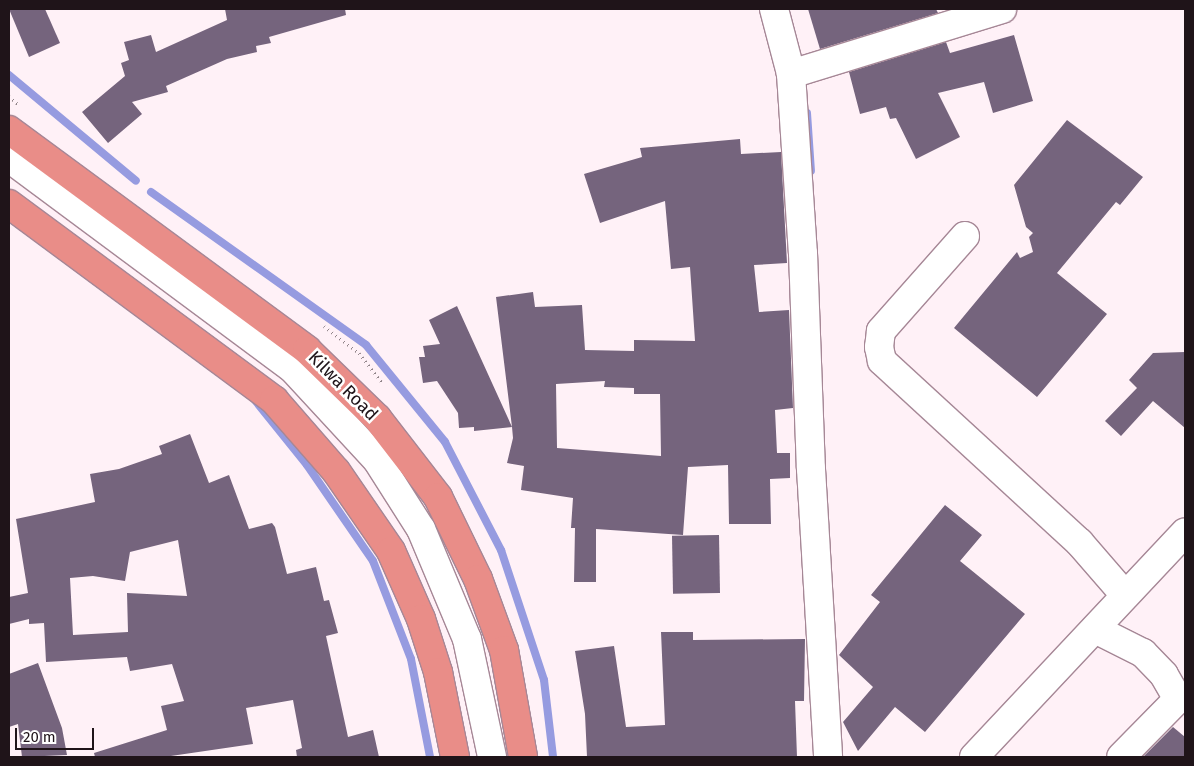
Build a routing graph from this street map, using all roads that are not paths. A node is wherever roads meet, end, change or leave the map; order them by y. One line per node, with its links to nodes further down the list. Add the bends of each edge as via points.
1 (774, 9): 3 (street)
2 (1002, 9): 3 (street)
3 (791, 74): 16 (street, via 804,253 811,469)
4 (9, 130): 15 (highway, Kilwa Road, via 307,350 376,418 438,497 478,579 504,650)
5 (9, 158): 14 (street, via 292,368 377,460 421,529 467,639)
6 (9, 204): 13 (highway, via 274,400 336,471 391,551 421,619 438,672)
7 (965, 236): 9 (street, via 881,330 878,347 882,361 1079,542)
8 (1185, 532): 9 (street)
9 (1124, 594): 10 (street)
10 (1095, 628): 11 (street, via 1143,653 1164,675 1178,699); 12 (street)
11 (1112, 755)
12 (979, 756)
13 (455, 757)
14 (492, 757)
15 (523, 757)
16 (828, 757)

